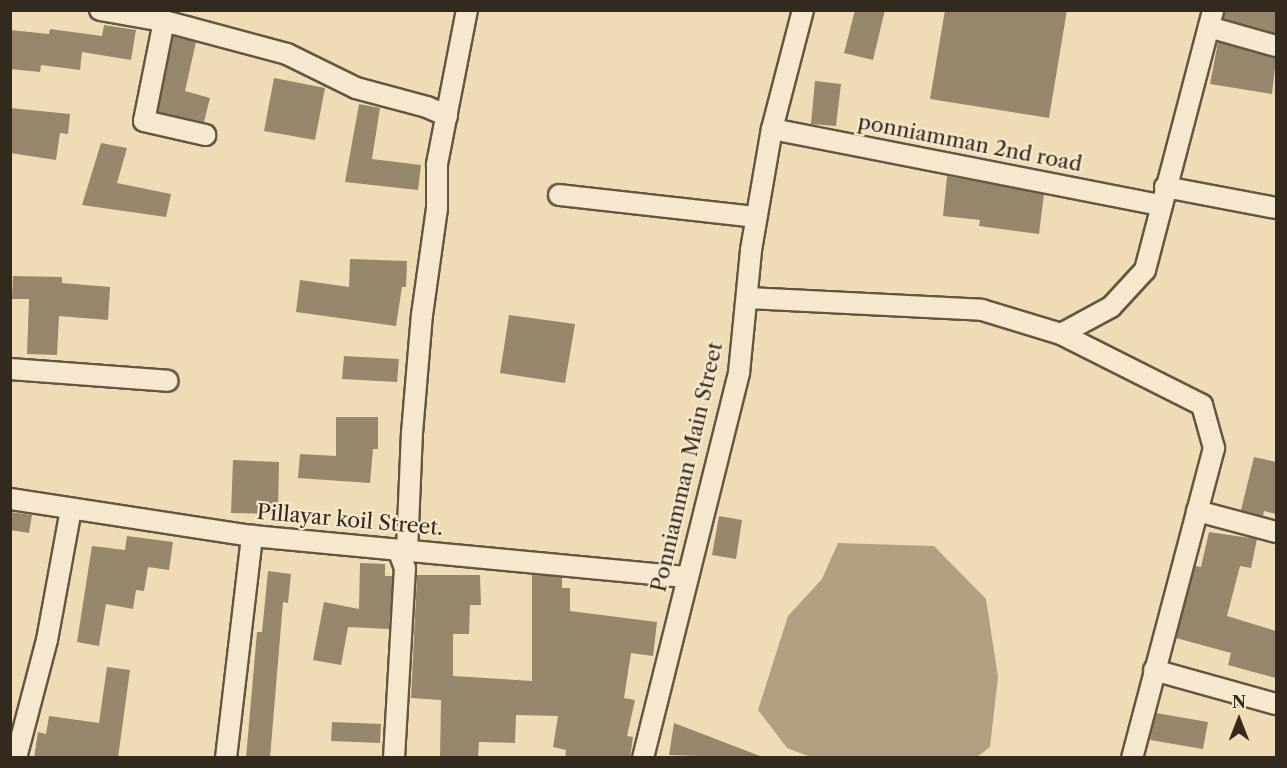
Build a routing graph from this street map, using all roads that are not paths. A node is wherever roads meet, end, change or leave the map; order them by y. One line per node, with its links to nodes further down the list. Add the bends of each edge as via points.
1 (100, 10): 5 (street)
2 (466, 10): 7 (street)
3 (803, 10): 8 (street, Ponniamman Main Street)
4 (1211, 19): 6 (street); 11 (street)
5 (164, 21): 7 (street, via 287,54 356,88 427,106); 9 (street, via 144,121)
6 (1276, 46)
7 (447, 116): 23 (street, via 437,164 437,208 422,315)
8 (772, 129): 11 (street, ponniamman 2nd road); 13 (street, Ponniamman Main Street)
9 (205, 135)
10 (559, 195): 13 (street)
11 (1163, 196): 12 (street, ponniamman 2nd road); 15 (street, via 1145,270 1111,307)
12 (1276, 208)
13 (756, 217): 14 (street, Ponniamman Main Street)
14 (748, 298): 15 (street, via 982,310); 24 (street, Ponniamman Main Street, via 739,373)
15 (1061, 333): 20 (street, via 1202,405 1214,448)
16 (10, 369): 17 (street)
17 (168, 381)
18 (10, 499): 19 (street, Pillayar koil Street.)
19 (71, 509): 22 (street, Pillayar koil Street.); 27 (street, via 46,640)
20 (1197, 512): 21 (street); 25 (street)
21 (1276, 532)
22 (252, 536): 23 (street, Pillayar koil Street.); 28 (street)
23 (403, 551): 24 (street, Pillayar koil Street.); 29 (street)
24 (686, 577): 30 (street, Ponniamman Main Street)
25 (1154, 670): 26 (street); 31 (street)
26 (1276, 704)
27 (16, 758)
28 (226, 758)
29 (394, 758)
30 (643, 758)
31 (1132, 758)

